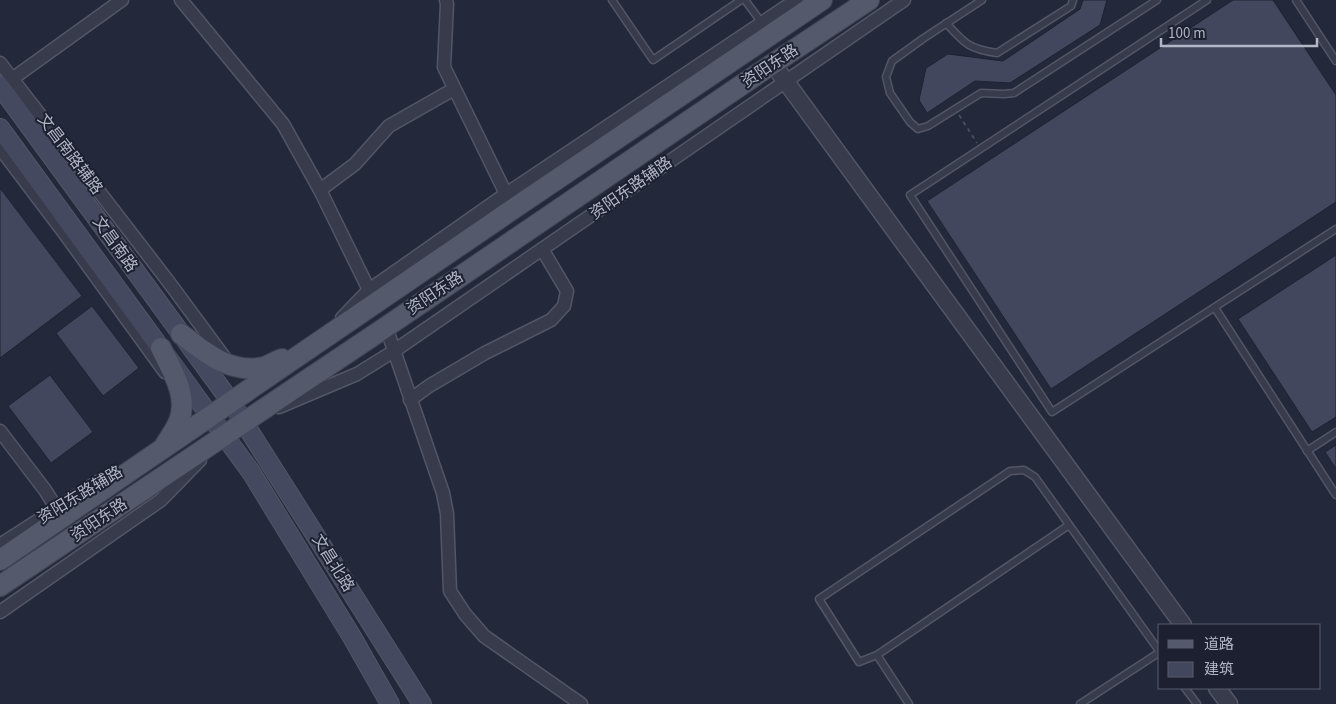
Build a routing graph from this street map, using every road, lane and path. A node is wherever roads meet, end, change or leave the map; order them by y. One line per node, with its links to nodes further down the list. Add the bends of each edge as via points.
1 (122, 0): 21 (street)
2 (181, 0): 28 (street, via 283,124)
3 (446, 0): 23 (street, via 444,68)
4 (612, 0): 5 (lane, via 653,60)
5 (741, 0)
6 (745, 0): 17 (lane)
7 (796, 0): 17 (street)
8 (822, 0): 17 (main road, 资阳东路)
9 (869, 0): 20 (main road, 资阳东路)
10 (904, 0): 22 (street, 资阳东路辅路)
11 (982, 0): 16 (lane)
12 (1073, 0): 16 (lane, via 1071,6 997,53 980,51 964,43)
13 (1157, 0): 24 (lane, via 1014,93 981,94)
14 (1207, 0): 27 (lane)
15 (1296, 0): 18 (lane)
16 (946, 23): 24 (lane, via 892,61 886,77 890,93 918,129)
17 (766, 29): 29 (main road, 资阳东路)
18 (1336, 62)
19 (0, 63): 21 (street, 文昌南路辅路)
20 (769, 67): 22 (street); 34 (main road, 资阳东路)
21 (6, 82): 35 (main road, 文昌南路); 39 (street, 文昌南路辅路, via 168,281)
22 (782, 84): 31 (street, 资阳东路辅路); 57 (street); 58 (street)
23 (454, 89): 28 (street, via 388,126 355,164); 29 (street)
24 (955, 109): 27 (path)
25 (0, 128): 37 (main road, 文昌南路)
26 (0, 148): 40 (street)
27 (981, 148): 33 (lane, via 910,195 1052,412)
28 (320, 190): 32 (street)
29 (509, 201): 32 (main road, 资阳东路)
30 (1336, 229): 33 (lane)
31 (542, 249): 38 (street, 资阳东路辅路); 41 (street, via 567,291 564,306 550,320 485,353)
32 (372, 297): 36 (main road, 资阳东路)
33 (1215, 308): 49 (lane)
34 (386, 327): 38 (street); 44 (main road, 资阳东路)
35 (181, 334): 39 (main road, via 204,352); 42 (main road, 文昌南路)
36 (318, 343): 39 (main road, via 264,367); 42 (main road, 资阳东路)
37 (161, 348): 40 (main road); 43 (main road, 文昌南路)
38 (394, 351): 41 (street); 44 (street, 资阳东路辅路, via 356,374)
39 (230, 365)
40 (181, 394): 48 (main road, via 180,420)
41 (410, 400): 67 (street, via 443,493 450,591 484,636)
42 (231, 402): 43 (main road, 资阳东路); 44 (main road, 文昌北路)
43 (211, 416): 46 (main road, 文昌南路); 48 (main road, 资阳东路)
44 (244, 422): 46 (main road, 资阳东路); 66 (main road, 文昌北路)
45 (1336, 432): 49 (lane)
46 (225, 435): 55 (main road, 资阳东路); 56 (street, via 161,500); 65 (main road, 文昌南路, via 251,472)
47 (2, 440): 51 (street, via 45,490)
48 (162, 450): 51 (main road, 资阳东路)
49 (1308, 451): 50 (lane)
50 (1336, 494)
51 (59, 513): 53 (street, 资阳东路辅路); 54 (main road, 资阳东路)
52 (1069, 524): 59 (lane); 61 (lane); 61 (lane, via 1035,477 1024,470 1010,471 819,599 859,662)
53 (0, 545)
54 (0, 560)
55 (0, 586)
56 (0, 612)
57 (1170, 624)
58 (1182, 624)
59 (1158, 649)
60 (1158, 653): 69 (lane)
61 (876, 655): 68 (lane)
62 (1187, 689): 70 (lane)
63 (1218, 689): 71 (street)
64 (1230, 689): 72 (street)
65 (390, 704)
66 (422, 704)
67 (581, 704)
68 (909, 704)
69 (1080, 704)
70 (1197, 704)
71 (1228, 704)
72 (1241, 704)

